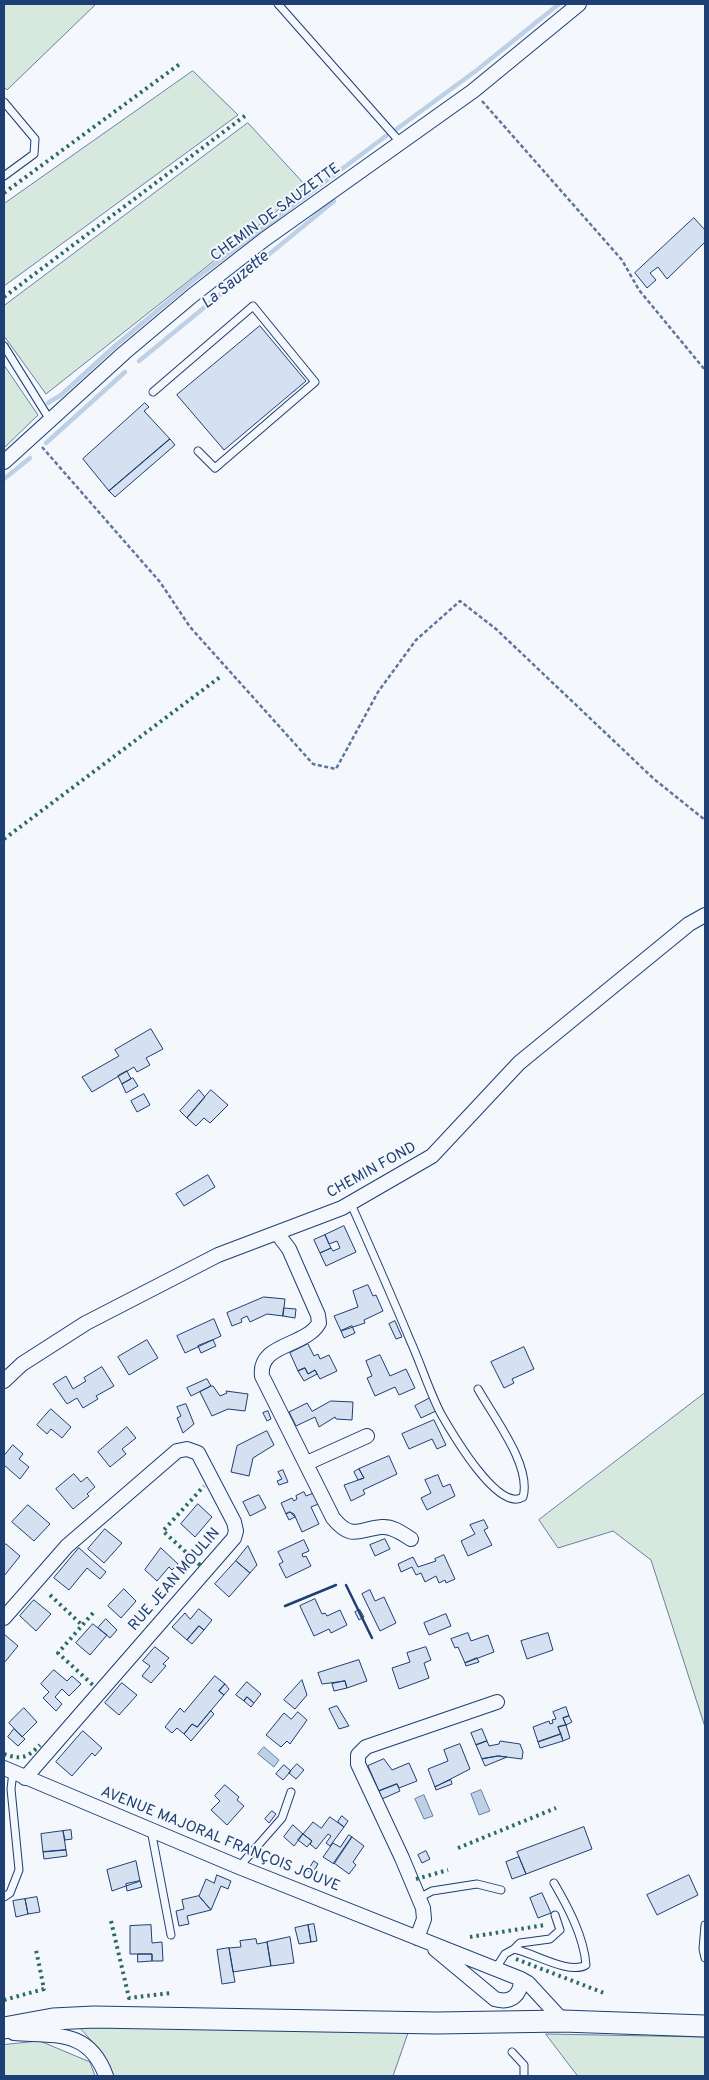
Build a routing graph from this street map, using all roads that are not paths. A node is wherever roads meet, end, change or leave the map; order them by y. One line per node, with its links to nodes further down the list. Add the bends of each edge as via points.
1 (278, 4): 4 (lane)
2 (579, 4): 4 (street, CHEMIN DE SAUZETTE, via 472,90)
3 (4, 102): 5 (lane, via 35,138 34,154)
4 (400, 142): 8 (street, CHEMIN DE SAUZETTE, via 193,295)
5 (4, 176)
6 (4, 346): 8 (lane)
7 (153, 392): 9 (lane, via 253,306 315,382 215,468)
8 (50, 420): 10 (street, CHEMIN DE SAUZETTE)
9 (198, 451)
10 (4, 462)
11 (705, 915): 12 (street, CHEMIN FOND, via 689,924 519,1063 432,1156)
12 (351, 1204): 13 (street, CHEMIN FOND); 15 (lane, via 440,1413 468,1459 492,1486 511,1501 518,1500 523,1497 524,1480 512,1447)
13 (277, 1233): 14 (street, CHEMIN FOND, via 218,1255 86,1323 22,1364); 17 (street, via 289,1248 319,1323 309,1336 269,1354 261,1368 262,1376)
14 (4, 1381)
15 (478, 1389)
16 (367, 1436): 17 (street)
17 (307, 1464): 18 (street, via 333,1518 343,1530 353,1533 384,1527)
18 (411, 1539)
19 (4, 1618): 21 (street, RUE JEAN MOULIN, via 67,1546 177,1451 187,1449 198,1453 234,1522 234,1538)
20 (497, 1702): 28 (street, via 366,1747 358,1755 358,1764)
21 (14, 1773): 23 (street, AVENUE MAJORAL FRANÇOIS JOUVE); 27 (lane, via 11,1789 19,1870 10,1894)
22 (291, 1792): 24 (lane, via 282,1818)
23 (151, 1830): 24 (street, AVENUE MAJORAL FRANÇOIS JOUVE); 31 (lane)
24 (239, 1867): 32 (street, AVENUE MAJORAL FRANÇOIS JOUVE)
25 (554, 1883): 33 (lane, via 577,1931 586,1965 579,1969 568,1968)
26 (501, 1890): 28 (lane, via 477,1884 432,1891)
27 (4, 1897)
28 (419, 1898): 32 (street, via 424,1919)
29 (554, 1915): 33 (lane, via 560,1930 550,1939 520,1943)
30 (705, 1925): 34 (lane, via 702,1950)
31 (171, 1935)
32 (420, 1939): 35 (street, AVENUE MAJORAL FRANÇOIS JOUVE); 36 (street, AVENUE MAJORAL FRANÇOIS JOUVE, via 495,1999 504,2002 512,1999 519,1993)
33 (514, 1949): 35 (lane, via 504,1954)
34 (705, 1958)
35 (496, 1968): 36 (street, AVENUE MAJORAL FRANÇOIS JOUVE)
36 (521, 1978): 37 (street, AVENUE MAJORAL FRANÇOIS JOUVE)
37 (563, 2021): 38 (main road); 39 (main road, via 437,2023 94,2017 53,2019)
38 (705, 2026)
39 (5, 2028): 41 (street, via 14,2034 61,2034 75,2040 88,2047)
40 (512, 2052): 42 (lane, via 524,2065)
41 (106, 2076)
42 (524, 2076)

